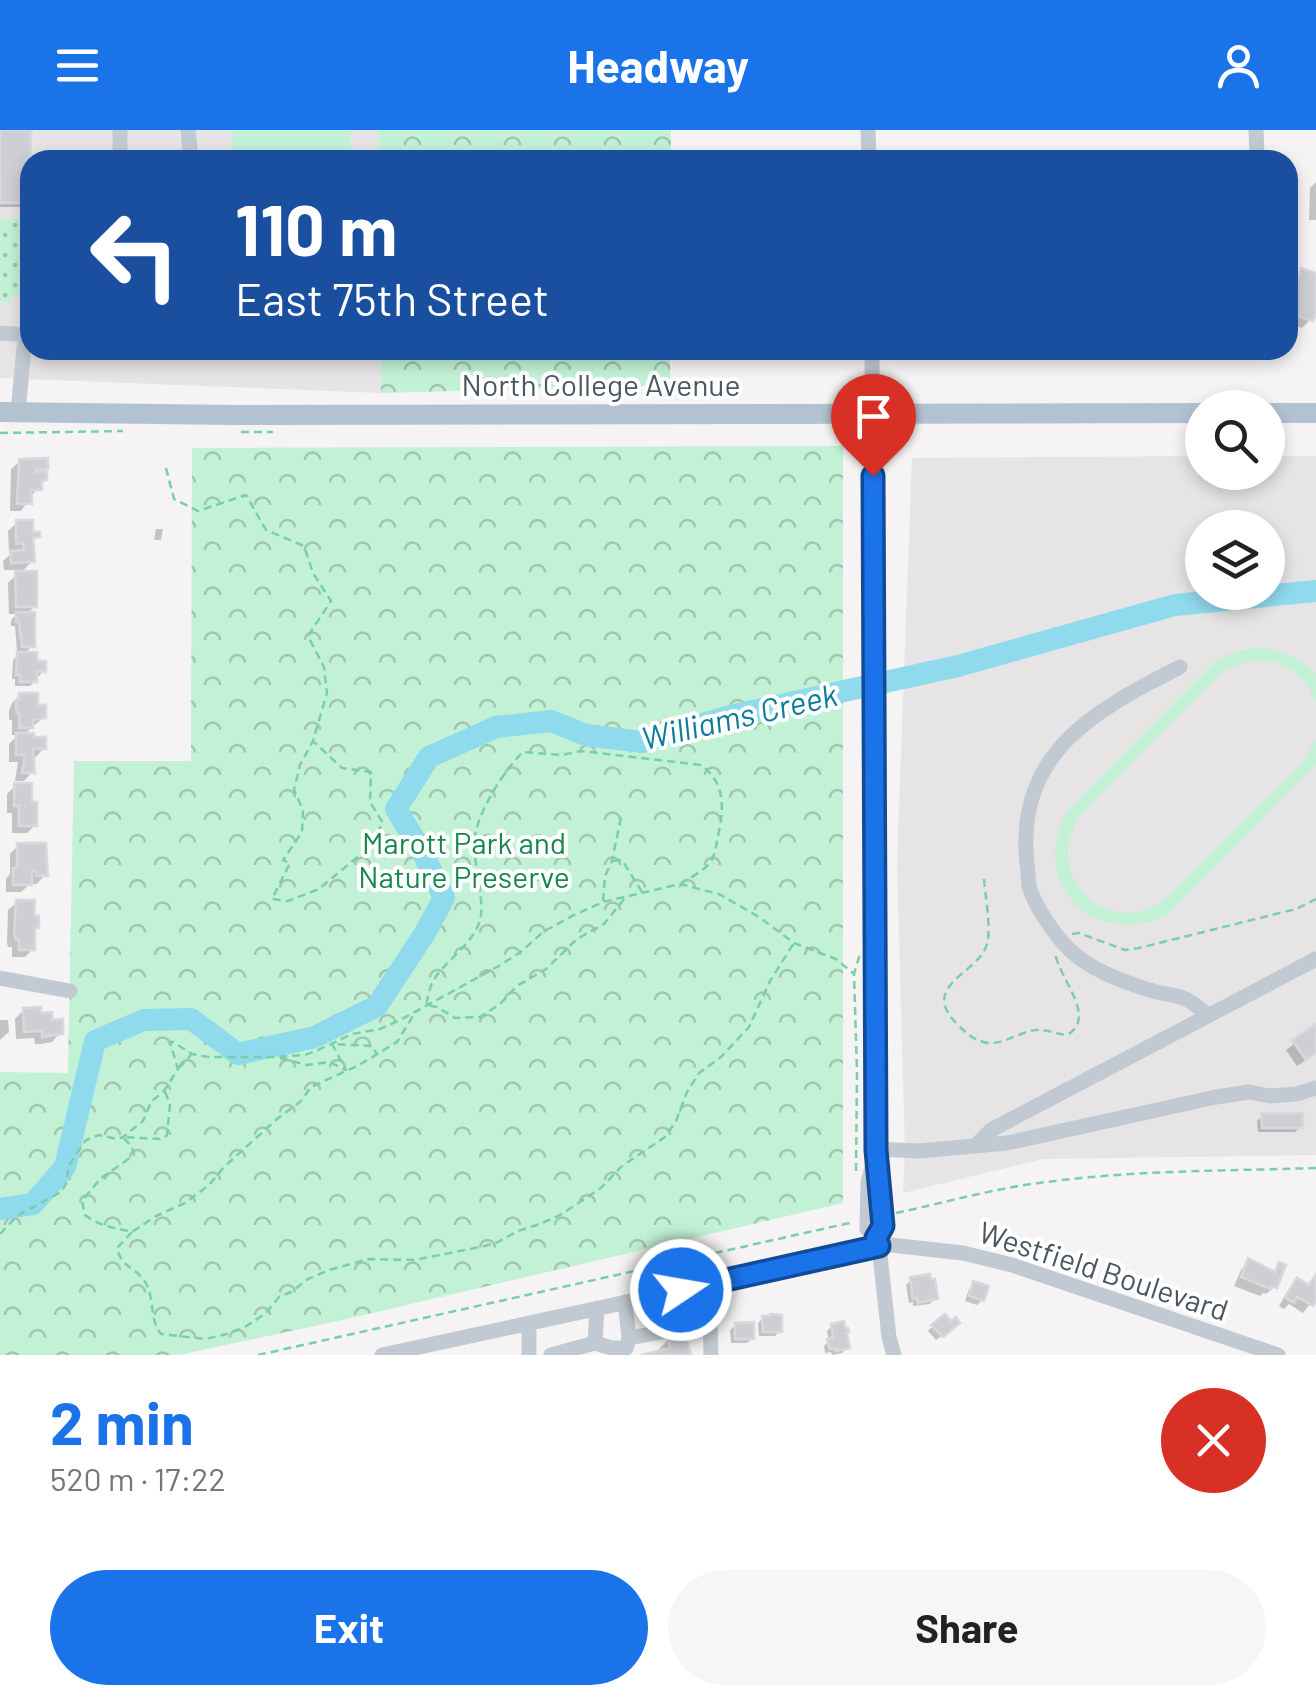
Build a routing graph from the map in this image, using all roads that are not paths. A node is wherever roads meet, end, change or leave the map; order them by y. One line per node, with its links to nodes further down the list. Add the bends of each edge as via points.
1 (23, 360): 3 (street)
2 (872, 360): 7 (street)
3 (9, 412): 7 (main road, North College Avenue)
4 (1185, 413): 7 (main road, North College Avenue)
5 (1285, 413): 6 (main road)
6 (1316, 413)
7 (873, 414): 15 (street)
8 (1180, 667): 12 (street, via 1070,735 1043,769 1024,838 1030,888 1070,950 1150,990 1185,998)
9 (1316, 959): 12 (street)
10 (0, 978): 11 (street)
11 (70, 991)
12 (1208, 1015): 14 (street, via 991,1130)
13 (1316, 1088): 14 (street, via 1216,1097)
14 (975, 1146): 15 (street)
15 (876, 1149): 16 (street, via 883,1226)
16 (878, 1242): 17 (street, Westfield Boulevard); 28 (street); 29 (street, Westfield Boulevard, via 1002,1262)
17 (709, 1284): 18 (street, Westfield Boulevard); 21 (street)
18 (625, 1302): 19 (street, Westfield Boulevard); 23 (street)
19 (597, 1308): 20 (street, Westfield Boulevard); 22 (street)
20 (528, 1323): 24 (street, Westfield Boulevard); 25 (street)
21 (710, 1323): 23 (street); 27 (street)
22 (596, 1343): 23 (street); 26 (street)
23 (620, 1347)
24 (382, 1355)
25 (529, 1355)
26 (551, 1355)
27 (711, 1355)
28 (894, 1355)
29 (1278, 1355)

